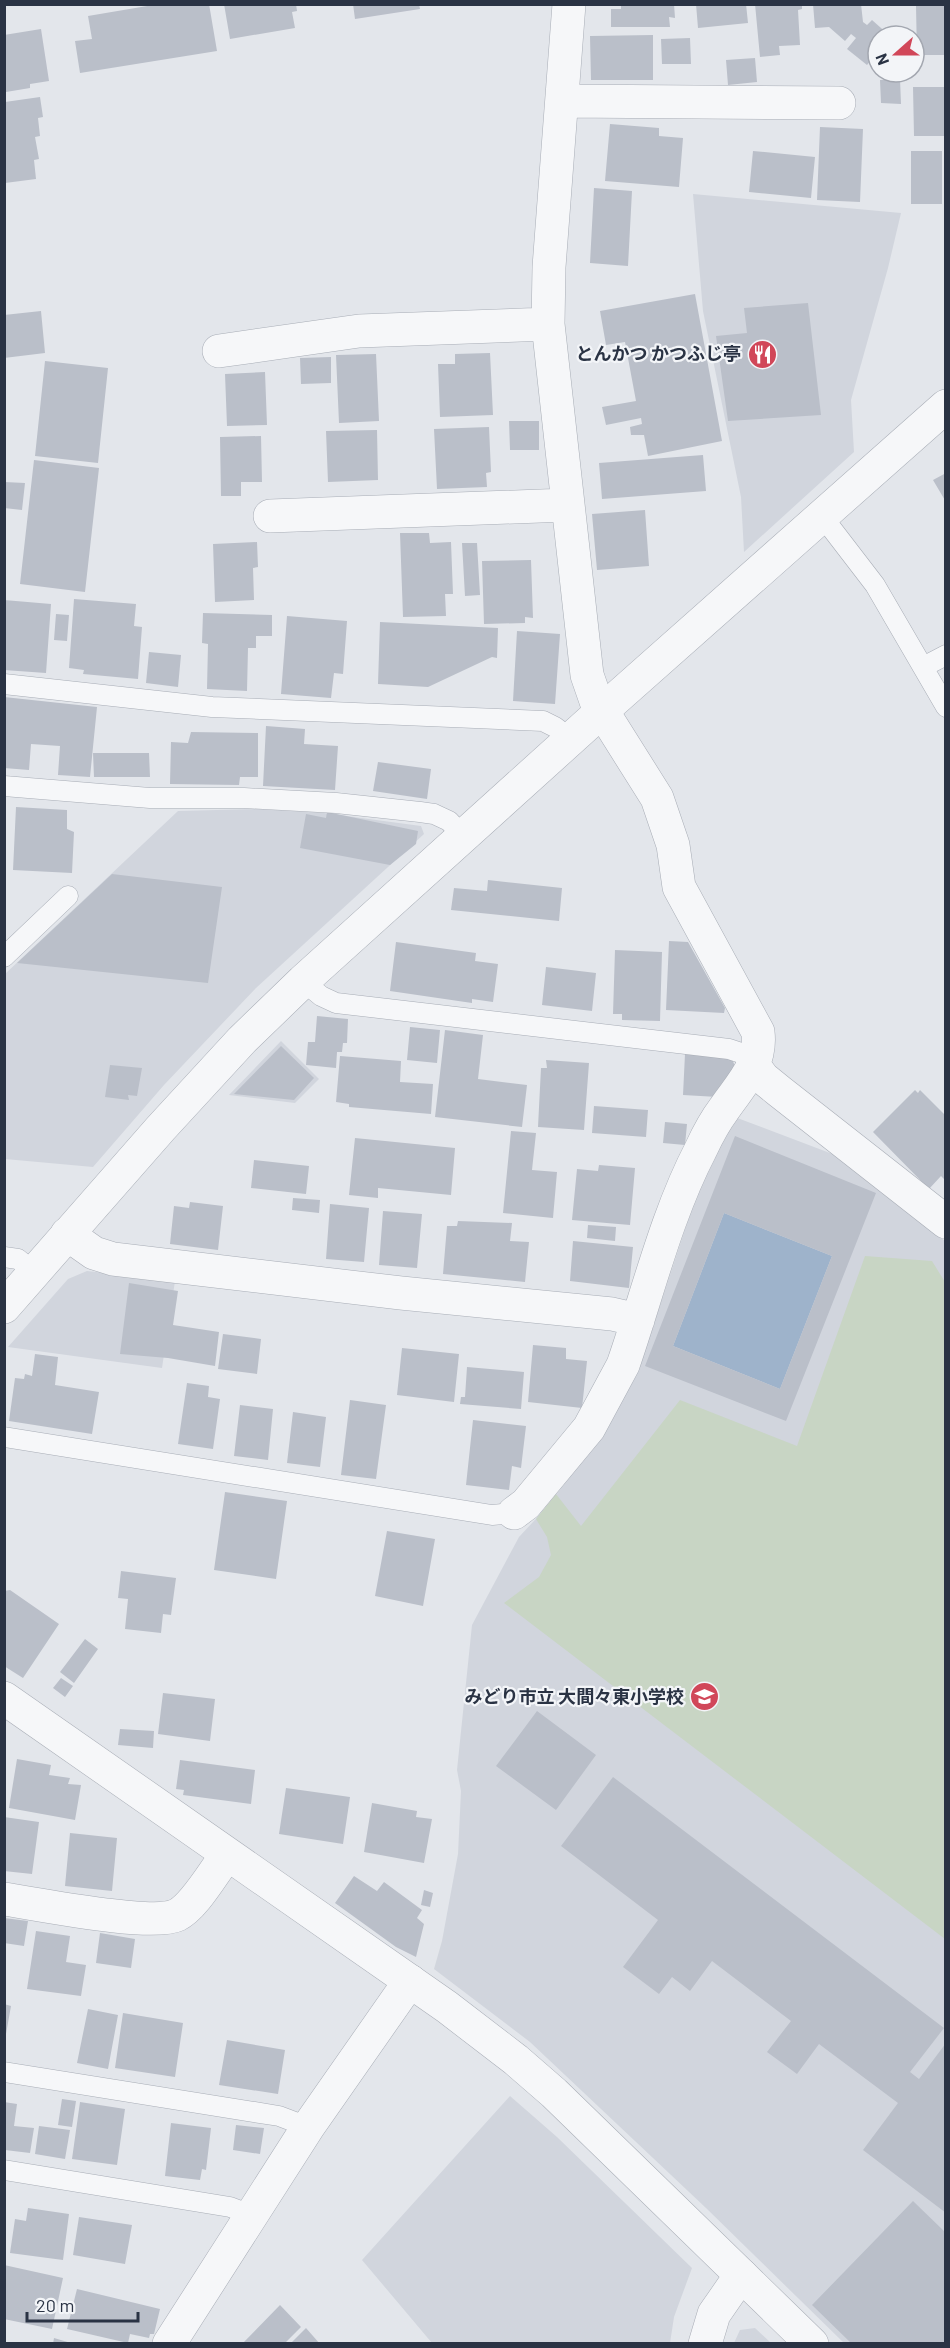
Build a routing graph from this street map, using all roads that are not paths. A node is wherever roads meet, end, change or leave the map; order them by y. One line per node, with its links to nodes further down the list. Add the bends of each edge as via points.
1 (569, 4): 2 (street)
2 (561, 101): 3 (street); 4 (street)
3 (839, 103)
4 (548, 324): 5 (street, via 359,331); 7 (street)
5 (219, 351)
6 (945, 406): 9 (street)
7 (567, 505): 8 (street); 14 (street, via 587,675)
8 (270, 516)
9 (822, 516): 11 (lane, via 869,576); 14 (street)
10 (945, 655): 11 (lane)
11 (923, 667): 13 (lane)
12 (4, 684): 15 (lane, via 212,707 543,721)
13 (945, 707)
14 (603, 710): 15 (street); 21 (street, via 657,798 673,845 679,887 758,1032)
15 (571, 739): 17 (street)
16 (4, 786): 17 (lane, via 150,798 336,803 420,812 449,821)
17 (463, 836): 20 (street)
18 (68, 896): 19 (lane)
19 (4, 957)
20 (303, 981): 21 (lane, via 336,1003 729,1049 741,1053); 23 (street, via 220,1064)
21 (754, 1066): 22 (street, via 763,1078); 27 (street, via 724,1109 687,1177)
22 (945, 1222)
23 (67, 1234): 25 (street); 27 (street, via 94,1253 113,1259)
24 (4, 1257): 25 (lane, via 18,1259)
25 (35, 1273): 26 (street)
26 (4, 1307)
27 (639, 1320): 29 (street, via 623,1365 589,1428 526,1504)
28 (4, 1437): 29 (lane, via 492,1515)
29 (514, 1513)
30 (4, 1698): 31 (street)
31 (227, 1855): 32 (street, via 190,1904 165,1918 138,1918); 33 (street)
32 (4, 1899)
33 (410, 1981): 35 (street); 38 (street, via 483,2033 547,2087)
34 (4, 2072): 35 (lane, via 279,2116)
35 (308, 2127): 37 (street)
36 (4, 2170): 37 (lane, via 230,2207)
37 (251, 2215): 39 (street)
38 (741, 2274): 40 (street, via 714,2314); 41 (street)
39 (169, 2343)
40 (705, 2343)
41 (812, 2343)

